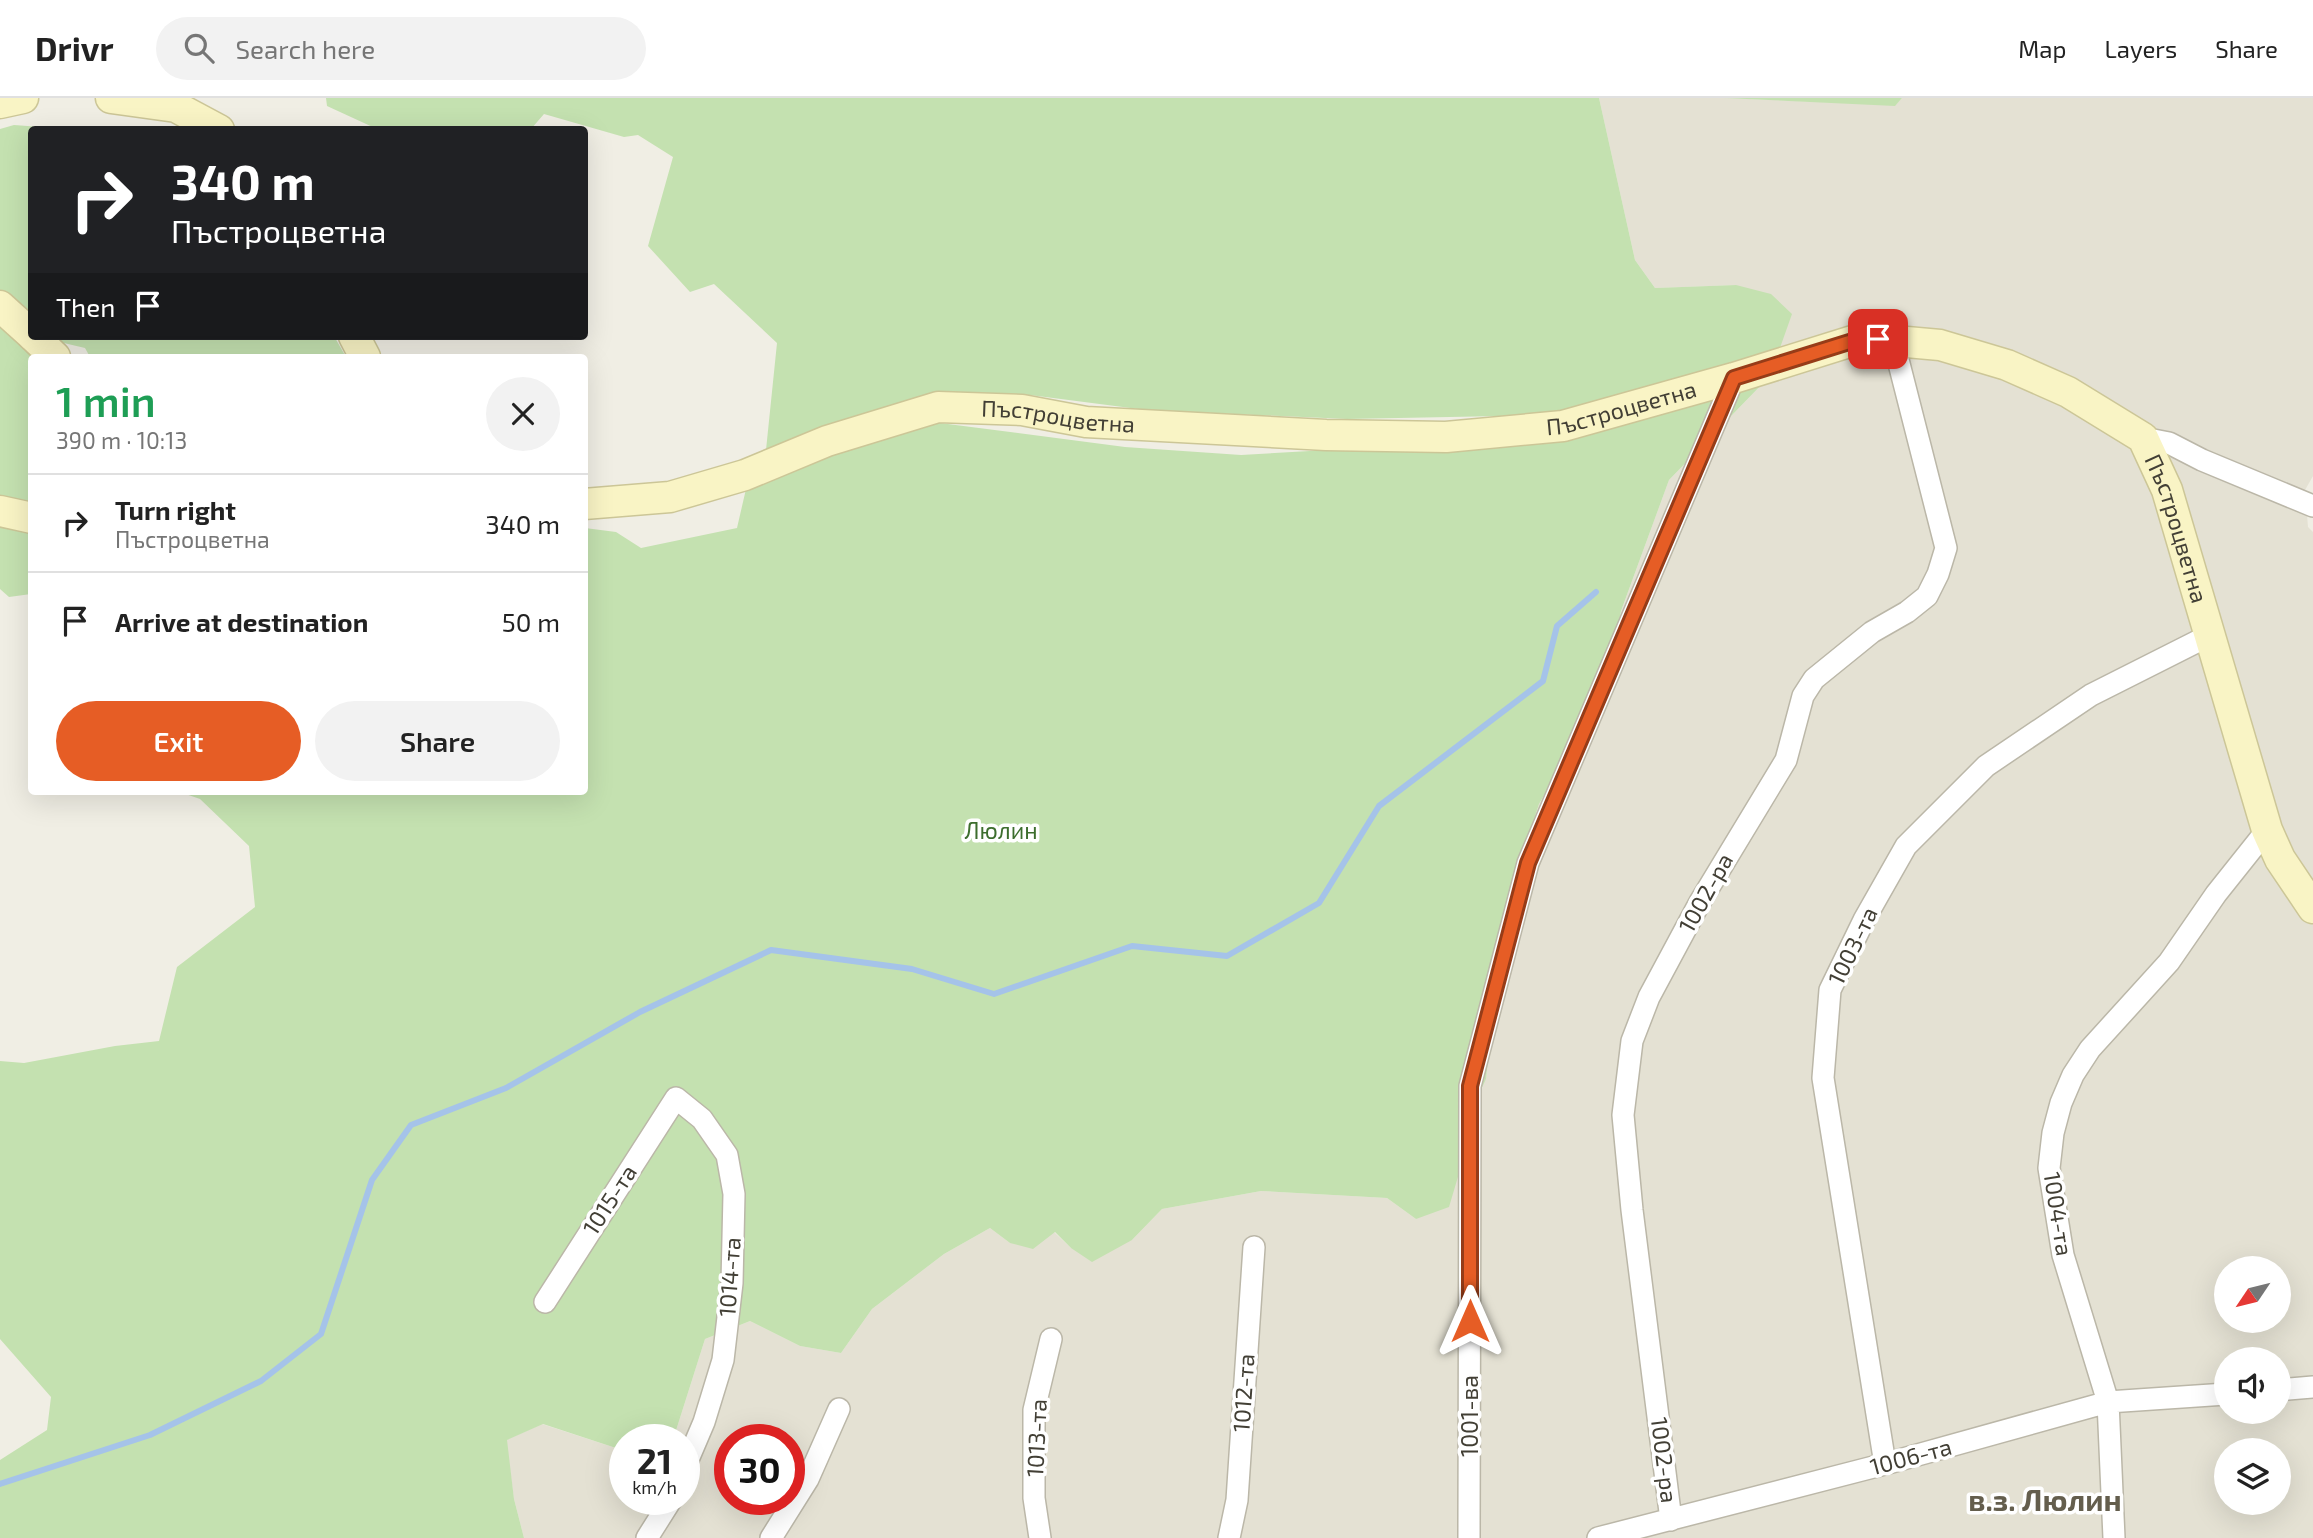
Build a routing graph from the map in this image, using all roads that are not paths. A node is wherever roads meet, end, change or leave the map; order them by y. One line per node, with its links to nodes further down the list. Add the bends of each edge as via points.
1 (23, 98): 3 (street)
2 (111, 98): 4 (street, via 176,107)
3 (0, 103)
4 (212, 126)
5 (0, 306): 6 (street)
6 (28, 331)
7 (37, 340): 9 (street)
8 (1893, 340): 10 (street, Пъстроцветна, via 1862,338); 11 (street, Пъстроцветна, via 1940,345 2007,365 2068,392); 31 (street, 1002-ра, via 1946,548 1938,574 1927,596 1872,632 1814,679 1803,696 1786,760 1700,902 1649,997 1632,1041 1623,1115)
9 (52, 354)
10 (1734, 378): 12 (street, Пъстроцветна, via 1563,426 1446,437 1086,422 1021,410 938,407 670,497); 36 (street, 1001-ва, via 1528,863 1470,1086)
11 (2143, 438): 13 (street, via 2169,443); 16 (street, Пъстроцветна, via 2167,490)
12 (588, 504)
13 (2313, 506)
14 (0, 511): 15 (street)
15 (28, 517)
16 (2210, 635): 17 (street, Пъстроцветна); 29 (street, 1003-та, via 2091,695 1986,766 1906,846 1830,990 1823,1078)
17 (2267, 830): 18 (street, Пъстроцветна, via 2280,859); 26 (street, 1004-та, via 2169,962 2090,1049 2061,1103 2049,1168 2054,1210 2063,1255)
18 (2313, 908)
19 (676, 1098): 21 (street, 1015-та); 28 (street, 1014-та, via 702,1119 727,1155 734,1194 732,1283 723,1360)
20 (1254, 1247): 35 (street, 1012-та, via 1237,1500)
21 (545, 1301)
22 (1051, 1339): 34 (street, 1013-та, via 1034,1410 1034,1498)
23 (2313, 1387): 24 (street)
24 (2291, 1389)
25 (2214, 1395): 26 (street, 1006-та)
26 (2108, 1402): 29 (street, 1006-та); 38 (street, 1004-та)
27 (839, 1409): 33 (street, via 808,1479)
28 (700, 1431)
29 (1885, 1464): 31 (street, 1006-та)
30 (662, 1515): 32 (street)
31 (1671, 1520): 37 (street, 1006-та)
32 (647, 1538)
33 (771, 1538)
34 (1040, 1538)
35 (1229, 1538)
36 (1469, 1538)
37 (1598, 1538)
38 (2115, 1538)

